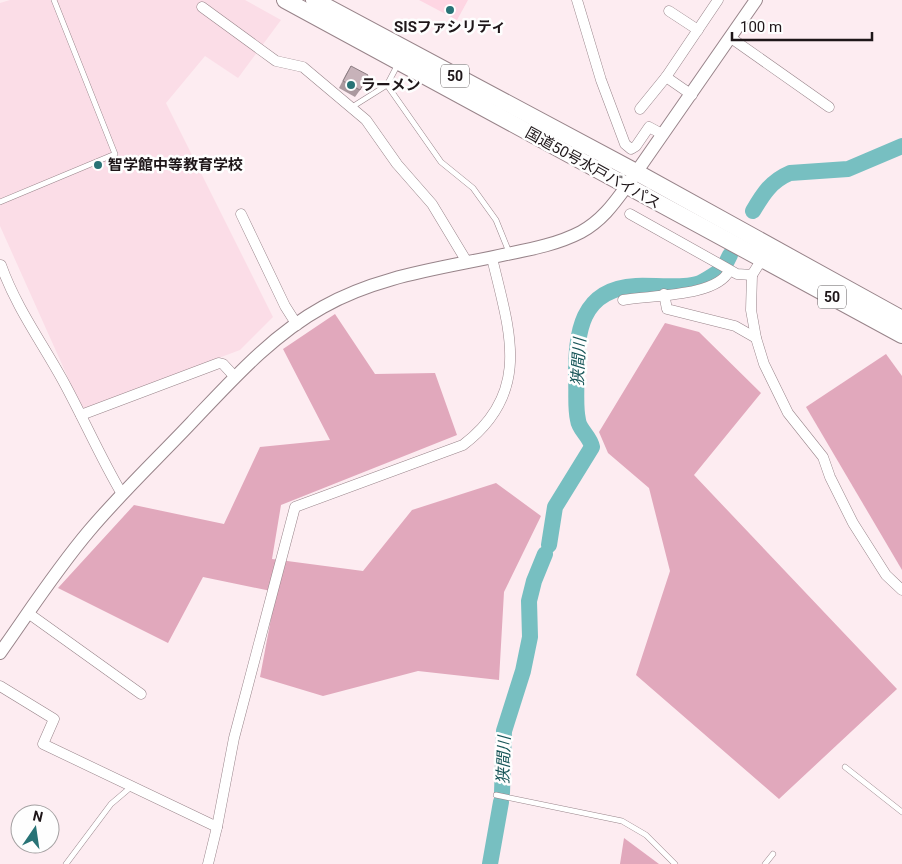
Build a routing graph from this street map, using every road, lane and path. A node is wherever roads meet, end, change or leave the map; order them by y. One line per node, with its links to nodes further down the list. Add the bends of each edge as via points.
1 (54, 0): 21 (lane, via 115,154)
2 (285, 0): 11 (highway, 国道50号水戸バイパス / 50)
3 (314, 0): 19 (highway, 国道50号水戸バイパス / 50)
4 (577, 0): 18 (street, via 601,80 625,144 631,149 636,146 649,128)
5 (718, 0): 9 (street)
6 (756, 0): 10 (street)
7 (202, 7): 15 (street, via 276,61 303,68)
8 (669, 11): 9 (street)
9 (698, 30): 12 (street)
10 (731, 38): 14 (street); 16 (street)
11 (400, 62): 13 (lane); 20 (highway, 国道50号水戸バイパス / 50)
12 (666, 77): 14 (street); 17 (street)
13 (387, 85): 15 (lane); 24 (lane, via 441,162 473,188 496,220)
14 (692, 95): 18 (street)
15 (352, 107): 27 (street, via 366,120 397,164 432,204)
16 (829, 107)
17 (640, 109)
18 (662, 134): 19 (street)
19 (636, 172): 20 (street); 33 (highway, 国道50号水戸バイパス / 50)
20 (626, 187): 24 (street, via 609,211 581,232); 26 (highway, 国道50号水戸バイパス / 50)
21 (0, 202)
22 (241, 214): 34 (street, via 285,306)
23 (630, 214): 29 (street)
24 (510, 254): 25 (street)
25 (492, 258): 27 (street); 49 (street, via 511,347 503,396 480,433 463,446 295,507 234,738)
26 (762, 259): 30 (street); 35 (highway, 国道50号水戸バイパス / 50)
27 (467, 262): 34 (street, via 395,278 357,291 323,307)
28 (1, 265): 38 (street, via 14,300)
29 (729, 271): 30 (street); 31 (street, via 726,278 698,292)
30 (752, 275): 36 (street)
31 (664, 294): 32 (street); 36 (street, via 668,310 735,326)
32 (623, 300)
33 (902, 319)
34 (298, 325): 37 (street)
35 (902, 335)
36 (756, 338): 40 (street, via 764,364 788,413 822,457 853,523 876,560)
37 (235, 377): 38 (street, via 219,363); 39 (street)
38 (81, 415): 39 (street, via 104,465)
39 (122, 494): 41 (street, via 63,563)
40 (902, 590)
41 (28, 614): 42 (street); 44 (street)
42 (0, 653)
43 (0, 686): 46 (street, via 54,719 43,744)
44 (141, 694)
45 (845, 767): 48 (lane)
46 (131, 787): 49 (street); 51 (lane, via 112,804)
47 (496, 795): 53 (lane, via 622,821 646,836)
48 (902, 812)
49 (217, 827): 52 (street)
50 (773, 854): 54 (lane)
51 (66, 864)
52 (208, 864)
53 (675, 864)
54 (765, 864)

